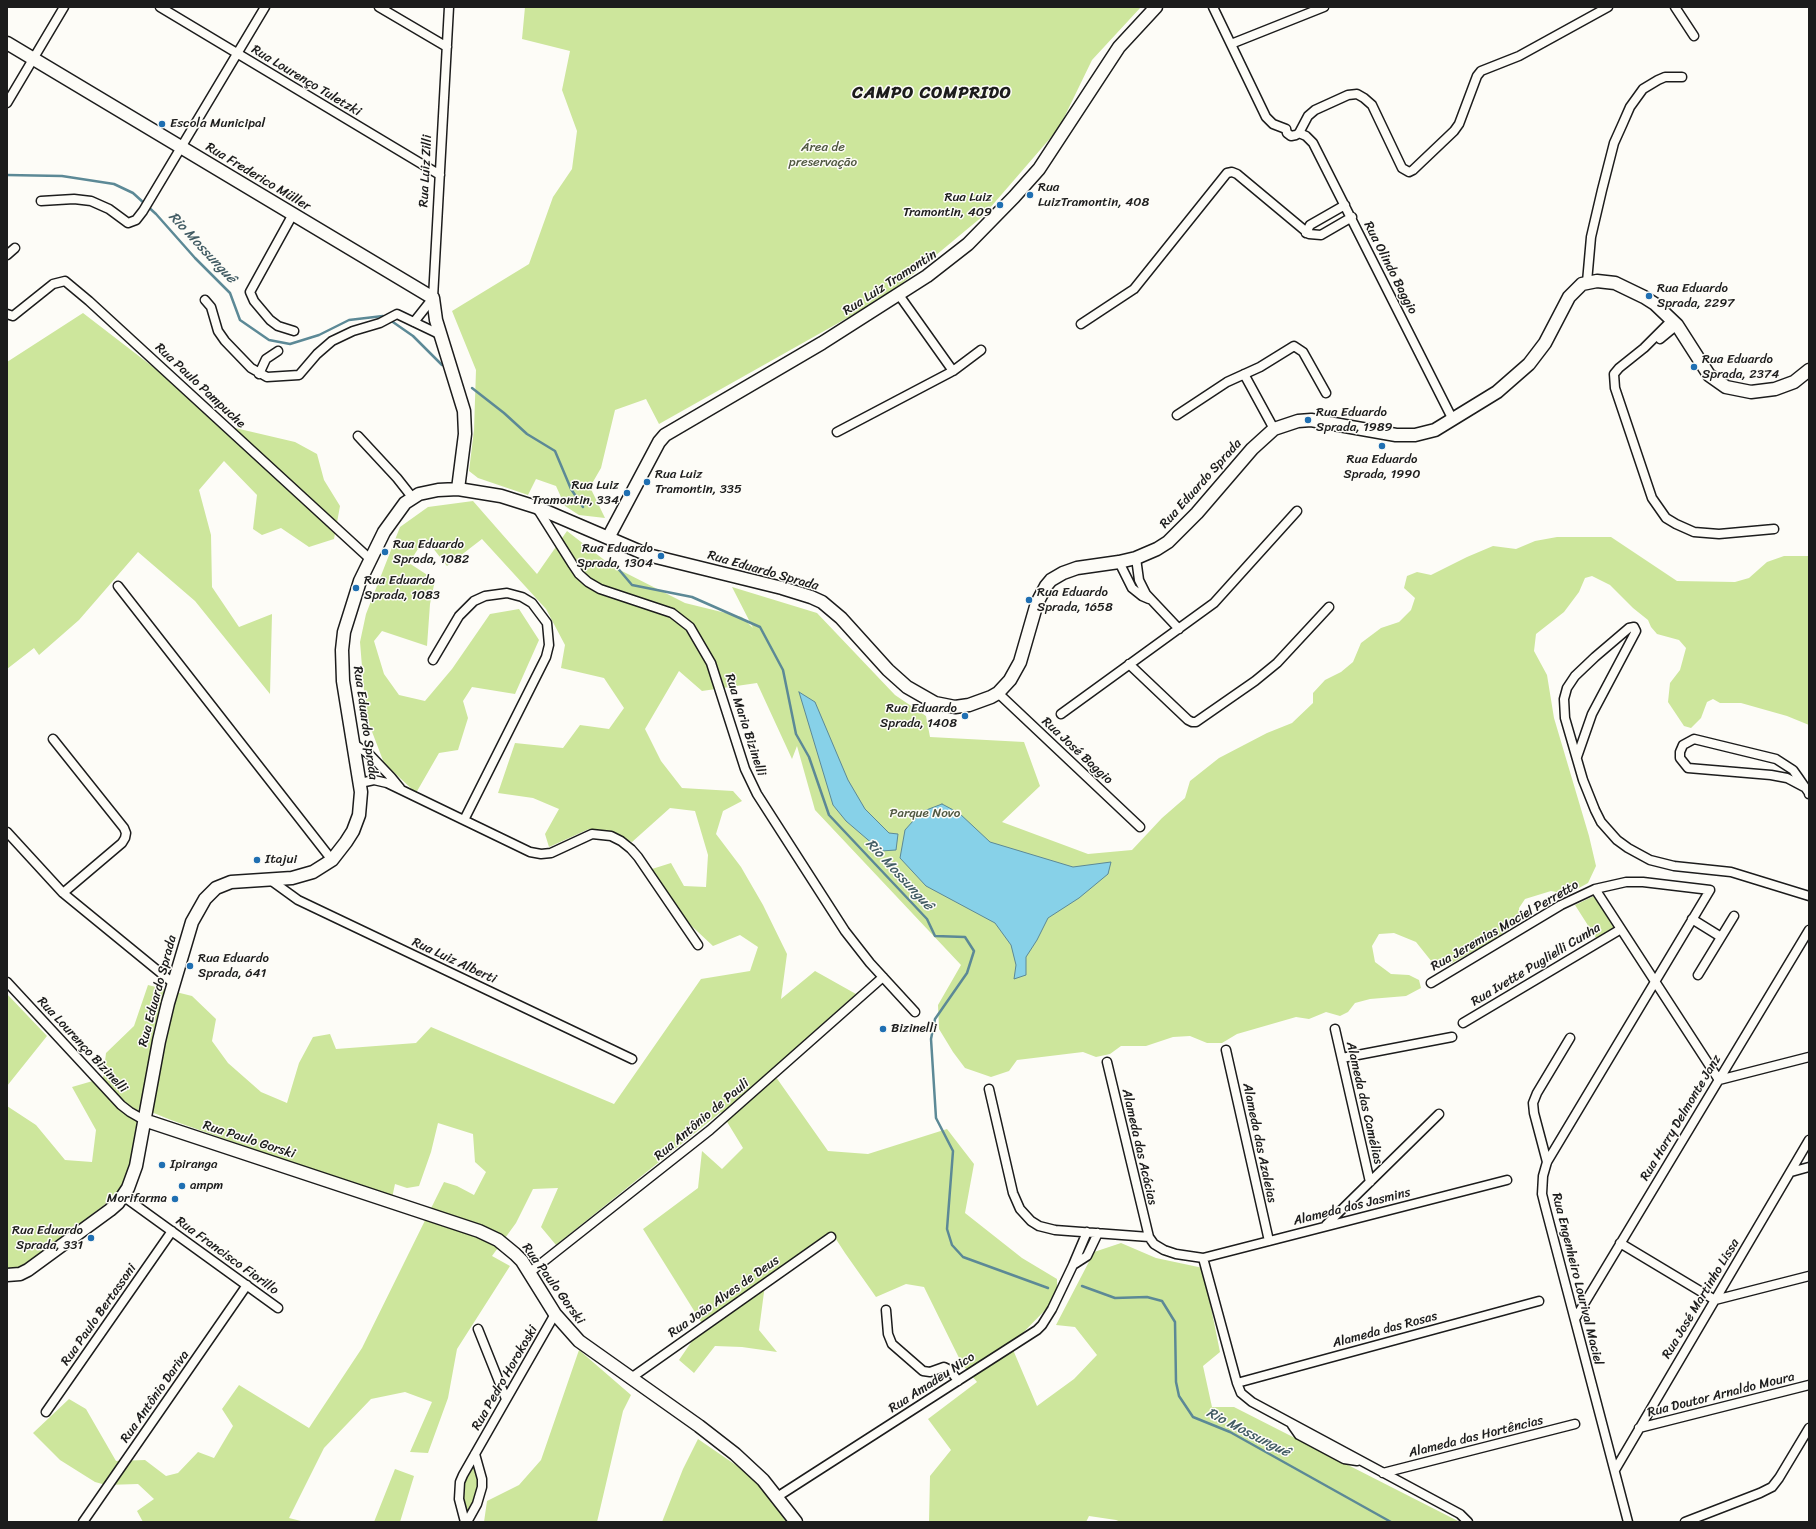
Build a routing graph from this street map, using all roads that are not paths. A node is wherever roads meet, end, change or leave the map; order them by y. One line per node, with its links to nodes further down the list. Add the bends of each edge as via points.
1 (64, 7): 16 (street)
2 (160, 7): 15 (street, Rua Lourenço Tuletzki)
3 (266, 7): 15 (street)
4 (379, 7): 14 (street)
5 (449, 7): 14 (street, Rua Luiz Zilli)
6 (1156, 7): 30 (main road, Rua Luiz Tramontin, via 1118,47 1049,155 1018,193 952,258)
7 (1213, 7): 13 (street)
8 (1324, 7): 13 (street)
9 (1608, 7): 19 (street, via 1518,56 1481,71 1459,124 1413,170 1408,172 1402,168 1372,106 1357,94 1348,95 1315,110 1304,122)
10 (1675, 7): 11 (street)
11 (1694, 36)
12 (7, 43): 16 (main road, Rua Frederico Müller)
13 (1231, 44): 19 (street, via 1270,122 1286,129 1294,127)
14 (447, 47): 21 (street, Rua Luiz Zilli)
15 (238, 54): 20 (street); 21 (street, Rua Lourenço Tuletzki)
16 (33, 58): 18 (street); 20 (main road, Rua Frederico Müller)
17 (1682, 76): 29 (street, via 1658,80 1643,89 1614,143 1602,190 1602,209 1595,218)
18 (7, 103)
19 (1299, 133): 23 (street, Rua Olindo Baggio, via 1313,143)
20 (182, 147): 22 (street, via 136,220 128,223 109,209 91,201); 24 (main road, Rua Frederico Müller)
21 (440, 175): 31 (street, Rua Luiz Zilli)
22 (41, 201)
23 (1345, 206): 25 (street, Rua Olindo Baggio); 26 (street, via 1310,225)
24 (293, 214): 31 (main road, Rua Frederico Müller); 37 (street, via 250,289 254,301 270,320 278,326)
25 (1352, 218): 26 (street, via 1321,235); 47 (street, Rua Olindo Baggio)
26 (1306, 233): 36 (street, via 1236,174 1227,173 1134,289)
27 (16, 248): 28 (street)
28 (7, 255)
29 (1587, 282): 35 (main road, via 1606,281 1629,289 1655,304); 47 (main road, Rua Eduardo Sprada, via 1569,297 1545,343 1529,364 1508,383)
30 (899, 295): 41 (street); 56 (main road, Rua Luiz Tramontin, via 815,348 665,435)
31 (433, 298): 34 (street); 38 (main road, Rua Luiz Zilli)
32 (205, 300): 43 (street, via 211,307 218,331 224,341)
33 (7, 314): 57 (street, Rua Paulo Pampuche, via 13,316 53,284 65,280)
34 (414, 322): 38 (street); 43 (street, via 399,314 353,331 332,341 299,375 267,377)
35 (1675, 323): 42 (main road, via 1709,375 1726,387 1739,391 1762,392 1785,386); 55 (street, via 1618,368 1614,374 1647,487 1666,518 1701,534)
36 (1081, 324)
37 (294, 331)
38 (441, 335): 51 (main road, Rua Luiz Zilli, via 465,417 466,434)
39 (981, 350): 41 (street)
40 (278, 351): 43 (street, via 266,359)
41 (953, 371): 49 (street)
42 (1808, 373)
43 (259, 374)
44 (1244, 374): 45 (street, via 1294,346 1303,352); 46 (street, via 1226,382); 48 (street, via 1260,401 1259,405)
45 (1326, 394)
46 (1177, 415)
47 (1453, 420): 48 (main road, Rua Eduardo Sprada, via 1426,434 1406,436 1311,420)
48 (1276, 428): 58 (main road, Rua Eduardo Sprada, via 1252,449 1178,533 1157,549)
49 (837, 432)
50 (358, 436): 52 (street)
51 (458, 489): 52 (main road, Rua Eduardo Sprada, via 438,490); 53 (main road, Rua Eduardo Sprada, via 501,496)
52 (412, 497): 57 (main road, Rua Eduardo Sprada, via 391,521)
53 (536, 507): 56 (main road, Rua Eduardo Sprada); 91 (street, Rua Maria Bizinelli, via 572,565 588,582 600,589 672,613 690,627 711,663 756,794 845,931)
54 (1297, 511): 63 (street, via 1222,596)
55 (1774, 528)
56 (608, 538): 66 (main road, Rua Eduardo Sprada, via 648,554 789,590 822,602 841,618 897,678 915,693 935,703 955,707 969,705)
57 (370, 558): 69 (main road, Rua Eduardo Sprada, via 347,618 342,650 343,681)
58 (1136, 558): 59 (main road, Rua Eduardo Sprada); 61 (street, via 1139,580)
59 (1120, 562): 61 (street, via 1132,588); 66 (main road, Rua Eduardo Sprada, via 1071,570 1057,576 1046,586 1037,603 1016,671)
60 (118, 586): 78 (street)
61 (1149, 599): 63 (street)
62 (1329, 607): 65 (street, via 1276,663 1255,681 1196,722 1188,720)
63 (1179, 629): 65 (street)
64 (433, 660): 75 (street, via 459,616 474,601 485,596 507,593 522,597 532,604 547,623 550,645 546,657)
65 (1129, 664): 67 (street)
66 (998, 693): 76 (street, Rua José Baggio)
67 (1061, 714)
68 (53, 739): 82 (street, via 126,833 122,843)
69 (354, 744): 71 (main road, Rua Eduardo Sprada); 73 (street, via 370,754)
70 (1577, 757): 70 (street, via 1592,714 1636,631 1634,626 1595,656 1567,688 1564,699 1565,718); 83 (street, via 1588,794 1601,822 1617,840 1638,854 1674,866 1731,872)
71 (360, 784): 73 (street, via 374,780); 78 (main road, Rua Eduardo Sprada, via 359,815 353,831)
72 (1804, 787): 72 (street, via 1789,767 1766,756 1694,739 1683,745 1680,752 1680,758 1688,768 1780,776); 74 (street)
73 (400, 789): 75 (street)
74 (1809, 794)
75 (464, 820): 89 (street, via 530,852 541,854 551,853 592,834 611,836 621,841 638,857)
76 (1140, 827)
77 (7, 832): 82 (street)
78 (332, 860): 79 (main road, Rua Eduardo Sprada, via 303,876)
79 (269, 879): 95 (main road, Rua Eduardo Sprada, via 226,883 216,888 205,899 192,922); 104 (street, Rua Luiz Alberti, via 298,900)
80 (1595, 889): 81 (street, Rua Jeremias Maciel Perretto, via 1626,882 1643,882); 86 (street); 94 (street, Rua Jeremias Maciel Perretto, via 1565,902)
81 (1710, 890): 85 (street, Rua Engenheiro Lourival Maciel)
82 (63, 893): 95 (street)
83 (1809, 896)
84 (1734, 916): 88 (street)
85 (1692, 919): 88 (street); 92 (street, Rua Engenheiro Lourival Maciel)
86 (1621, 929): 92 (street); 97 (street, Rua Ivette Puglielli Cunha)
87 (1809, 930): 106 (street, Rua Harry Delmonte Janz)
88 (1721, 937): 90 (street)
89 (698, 945)
90 (1698, 975)
91 (883, 977): 96 (street, Rua Maria Bizinelli); 127 (street, Rua Antônio de Pauli, via 710,1130)
92 (1655, 981): 106 (street); 111 (street, Rua Engenheiro Lourival Maciel)
93 (7, 982): 109 (street, Rua Lourenço Bizinelli, via 121,1105)
94 (1431, 982)
95 (173, 983): 109 (main road, Rua Eduardo Sprada, via 158,1041)
96 (915, 1012)
97 (1463, 1023)
98 (1335, 1029): 103 (street, Alameda das Camélias)
99 (1452, 1037): 103 (street)
100 (1570, 1038): 111 (street, via 1533,1103)
101 (1226, 1050): 123 (street, Alameda das Azaleias)
102 (1809, 1057): 106 (street)
103 (1342, 1058): 115 (street, Alameda das Camélias)
104 (632, 1059)
105 (1107, 1062): 122 (street, Alameda das Acácias)
106 (1719, 1080): 124 (street, Rua Harry Delmonte Janz)
107 (988, 1090): 119 (street, via 1013,1193 1020,1209 1031,1221 1040,1226)
108 (1440, 1114): 115 (street)
109 (144, 1120): 116 (main road, Rua Eduardo Sprada, via 136,1166); 127 (main road, Rua Paulo Gorski, via 479,1231 508,1247)
110 (1809, 1140): 113 (street, Rua José Martinho Lissa)
111 (1547, 1162): 136 (street, Rua Engenheiro Lourival Maciel, via 1542,1194)
112 (1809, 1167): 113 (street)
113 (1791, 1172): 131 (street, Rua José Martinho Lissa)
114 (1507, 1180): 117 (street, Alameda dos Jasmins)
115 (1370, 1182): 117 (street)
116 (124, 1196): 118 (street, Rua Francisco Fiorillo); 128 (main road, Rua Eduardo Sprada, via 110,1210 28,1270 20,1274)
117 (1324, 1227): 123 (street, Alameda dos Jasmins)
118 (172, 1231): 130 (street, Rua Francisco Fiorillo); 143 (street, Rua Paulo Bertassoni)
119 (1087, 1232): 120 (street); 126 (street, Rua Amadeu Nico)
120 (1098, 1233): 122 (street); 126 (street, Rua Amadeu Nico, via 1087,1256)
121 (831, 1237): 138 (street, Rua João Alves de Deus)
122 (1149, 1237): 125 (street, via 1154,1244 1164,1250)
123 (1268, 1241): 125 (street, Alameda dos Jasmins)
124 (1620, 1243): 131 (street); 136 (street, Rua Harry Delmonte Janz)
125 (1203, 1258): 140 (street)
126 (1073, 1265): 139 (street, Rua Amadeu Nico, via 1042,1325)
127 (529, 1273): 135 (main road, Rua Paulo Gorski)
128 (7, 1275)
129 (1809, 1276): 131 (street)
130 (247, 1285): 133 (street, Rua Francisco Fiorillo); 151 (street, Rua Antônio Dariva)
131 (1715, 1300): 145 (street, Rua José Martinho Lissa)
132 (1539, 1301): 140 (street, Alameda das Rosas)
133 (278, 1308)
134 (886, 1310): 139 (street, via 888,1334 892,1344 923,1371 930,1372 944,1367 950,1370)
135 (555, 1314): 138 (main road, Rua Paulo Gorski, via 586,1347); 142 (street, Rua Pedro Horokoski)
136 (1575, 1319): 148 (street, Rua Engenheiro Lourival Maciel)
137 (478, 1329): 142 (street)
138 (631, 1378): 150 (main road, Rua Paulo Gorski, via 735,1454)
139 (958, 1381): 150 (street, Rua Amadeu Nico)
140 (1237, 1383): 149 (street, via 1246,1398 1291,1423 1299,1435 1344,1459 1362,1462)
141 (1809, 1385): 145 (street, Rua Doutor Arnaldo Moura)
142 (506, 1400): 147 (street, Rua Pedro Horokoski)
143 (46, 1412)
144 (1574, 1424): 149 (street, Alameda das Hortências)
145 (1639, 1428): 148 (street, Rua José Martinho Lissa)
146 (1809, 1428): 156 (street, via 1772,1487)
147 (475, 1454): 152 (street, Rua Pedro Horokoski, via 482,1487 477,1504); 152 (street, Rua Pedro Horokoski, via 462,1475 459,1486 460,1507)
148 (1615, 1470): 155 (street, Rua Engenheiro Lourival Maciel)
149 (1383, 1473): 154 (street, via 1460,1514)
150 (777, 1497): 153 (main road, Rua Paulo Gorski)
151 (83, 1522)
152 (466, 1522)
153 (796, 1522)
154 (1468, 1522)
155 (1628, 1522)
156 (1685, 1522)

